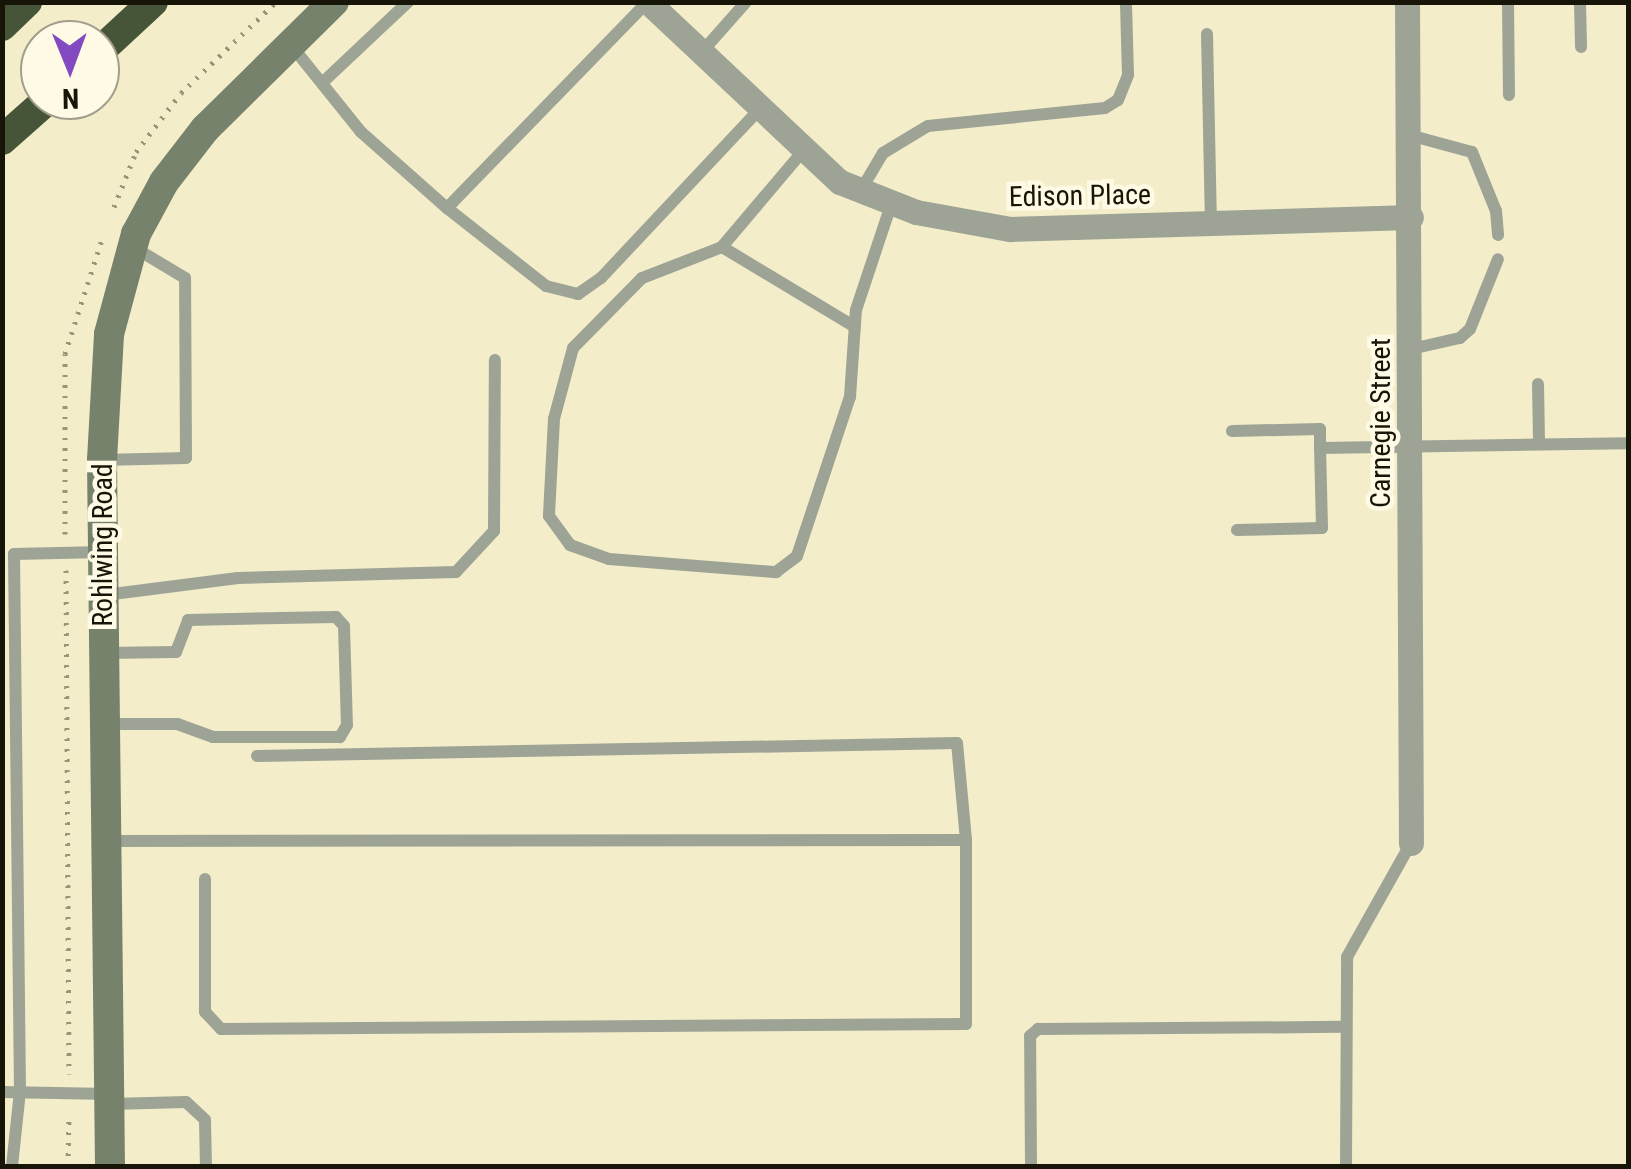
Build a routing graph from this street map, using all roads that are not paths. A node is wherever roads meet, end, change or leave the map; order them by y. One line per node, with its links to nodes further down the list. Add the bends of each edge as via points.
1 (27, 2): 11 (highway)
2 (153, 2): 12 (highway)
3 (334, 2): 14 (main road, Rohlwing Road)
4 (408, 2): 17 (lane)
5 (647, 2): 16 (street, Edison Place); 26 (lane)
6 (746, 2): 16 (lane)
7 (1126, 2): 24 (lane, via 1128,76 1118,100 1106,108 928,126 883,154)
8 (1407, 2): 21 (street, Carnegie Street)
9 (1508, 2): 18 (lane)
10 (1580, 2): 15 (lane)
11 (2, 26)
12 (120, 33)
13 (1207, 34): 28 (lane)
14 (291, 45): 17 (lane); 30 (main road, Rohlwing Road, via 195,142 164,182)
15 (1581, 47)
16 (700, 54): 19 (street, Edison Place)
17 (322, 83): 26 (lane, via 361,132)
18 (1509, 95)
19 (758, 111): 23 (street, Edison Place); 26 (lane, via 602,278 578,294 546,286)
20 (24, 120): 22 (highway)
21 (1409, 135): 27 (street, Carnegie Street); 29 (lane, via 1472,152 1496,211)
22 (2, 140)
23 (803, 150): 24 (street, Edison Place, via 840,182); 31 (lane)
24 (861, 190): 25 (street, Edison Place)
25 (892, 202): 28 (street, Edison Place, via 1010,229); 33 (lane)
26 (446, 208)
27 (1411, 216): 28 (street, Edison Place); 34 (street, Carnegie Street)
28 (1211, 223)
29 (1498, 235)
30 (132, 247): 42 (main road, Rohlwing Road, via 109,334); 42 (lane, via 185,278 186,458)
31 (722, 248): 33 (lane); 33 (lane, via 642,278 573,348 554,418 548,516 570,544 609,559 776,572 796,556 850,397)
32 (1498, 259): 34 (lane, via 1470,329 1460,338)
33 (855, 326)
34 (1411, 349): 40 (street, Carnegie Street)
35 (495, 360): 46 (lane, via 494,530 456,572 238,578)
36 (1538, 384): 39 (lane)
37 (1232, 431): 41 (lane, via 1320,429)
38 (1628, 442): 39 (lane)
39 (1539, 444): 40 (lane)
40 (1411, 447): 41 (lane); 52 (street, Carnegie Street)
41 (1320, 448): 43 (lane, via 1322,528)
42 (102, 460): 44 (main road, Rohlwing Road)
43 (1237, 530)
44 (102, 552): 45 (lane); 46 (main road, Rohlwing Road)
45 (8, 554): 55 (lane)
46 (103, 595): 47 (main road, Rohlwing Road)
47 (104, 653): 48 (main road, Rohlwing Road); 48 (lane, via 176,652 188,620 336,617 344,626 347,725 340,737 213,737 177,724)
48 (104, 724): 51 (main road, Rohlwing Road)
49 (256, 756): 50 (lane, via 958,743)
50 (966, 840): 51 (lane); 53 (lane, via 966,1024 958,1027 221,1029 205,1012)
51 (106, 842): 57 (main road, Rohlwing Road)
52 (1410, 843): 54 (lane, via 1347,957)
53 (205, 879)
54 (1343, 1027): 61 (lane, via 1038,1029 1030,1036); 62 (lane)
55 (20, 1091): 56 (lane); 57 (lane); 58 (lane)
56 (2, 1092)
57 (109, 1099): 59 (main road, Rohlwing Road); 60 (lane, via 186,1102 206,1120)
58 (12, 1166)
59 (110, 1166)
60 (206, 1166)
61 (1031, 1166)
62 (1346, 1166)

